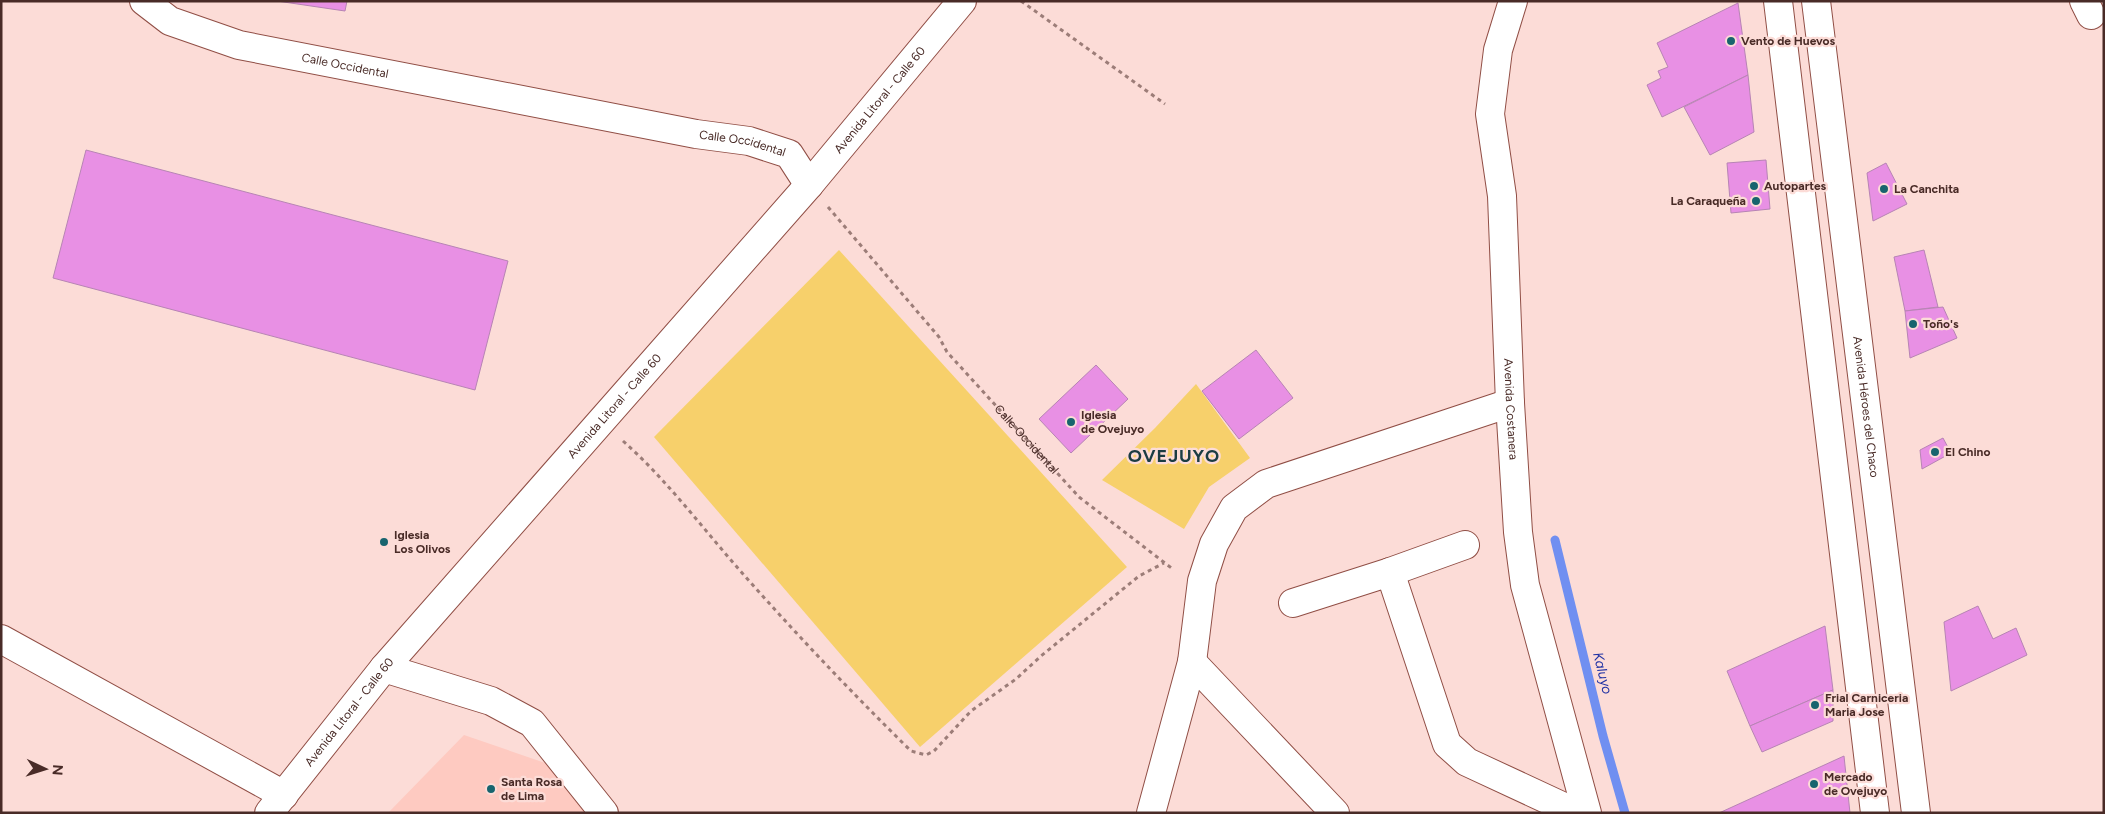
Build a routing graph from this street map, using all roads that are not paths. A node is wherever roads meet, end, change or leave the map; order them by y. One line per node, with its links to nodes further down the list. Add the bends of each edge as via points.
1 (144, 1): 6 (street, Calle Occidental, via 170,21 239,46 696,134 749,141 789,154)
2 (962, 1): 6 (street, Avenida Litoral - Calle 60)
3 (1513, 1): 7 (street, Avenida Costanera, via 1498,50 1490,114 1502,196)
4 (1778, 1): 19 (street)
5 (1816, 1): 20 (street, Avenida Héroes del Chaco)
6 (809, 185): 13 (street, Avenida Litoral - Calle 60)
7 (1510, 403): 12 (street, via 1266,484 1234,508 1214,544 1202,581); 18 (street, Avenida Costanera, via 1518,532 1525,585)
8 (1465, 545): 9 (street)
9 (1390, 572): 10 (street); 18 (street, via 1447,744 1467,762 1566,808)
10 (1293, 603)
11 (1, 640): 14 (street)
12 (1192, 662): 16 (street); 17 (street)
13 (384, 668): 14 (street, Avenida Litoral - Calle 60); 15 (street, via 491,701 532,723)
14 (277, 804)
15 (604, 813)
16 (1151, 813)
17 (1335, 813)
18 (1586, 813)
19 (1875, 813)
20 (1916, 813)

